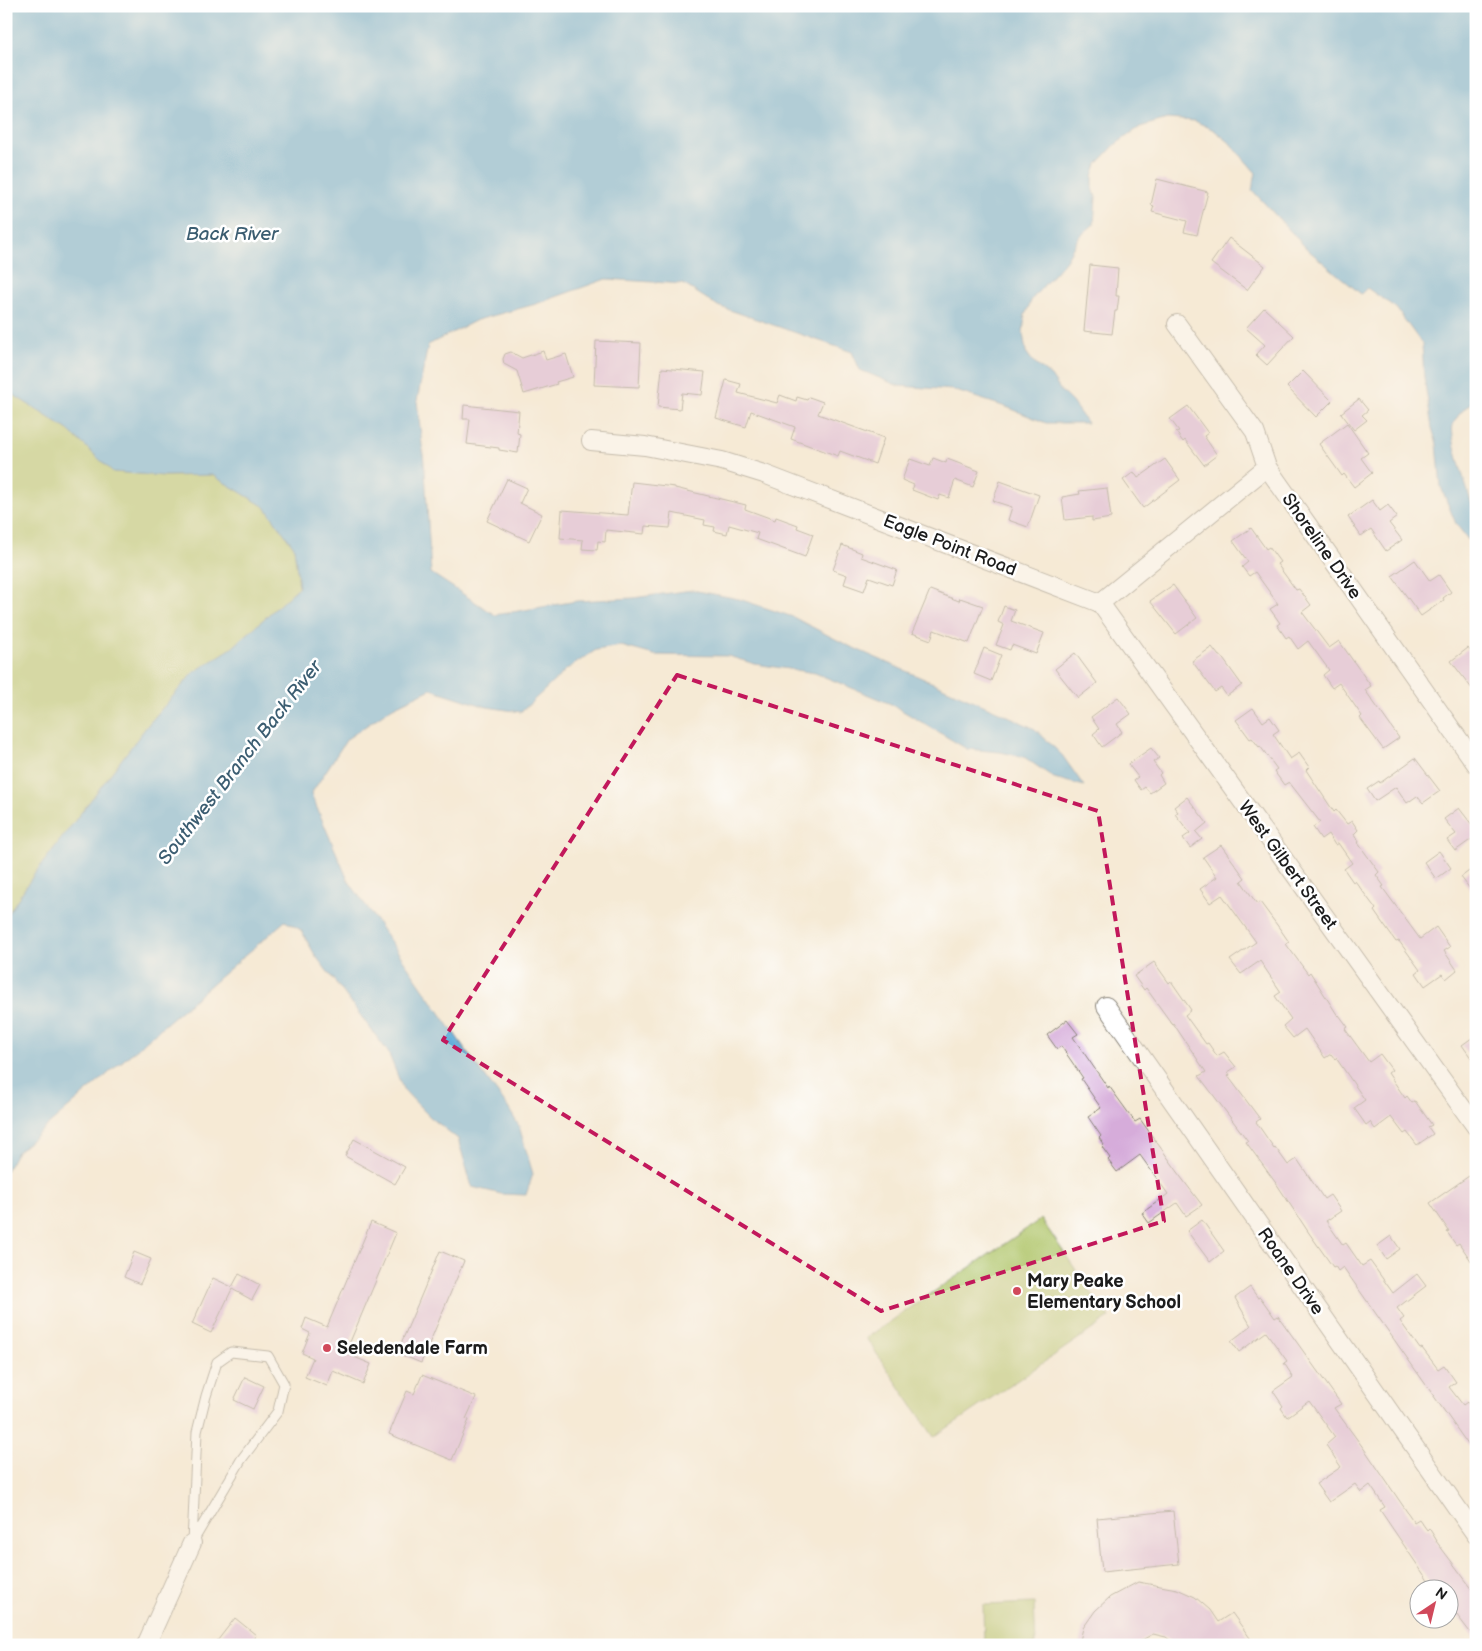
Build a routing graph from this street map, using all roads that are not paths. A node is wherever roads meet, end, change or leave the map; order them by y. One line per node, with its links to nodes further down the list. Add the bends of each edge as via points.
1 (1177, 324): 3 (street, Shoreline Drive, via 1255,432)
2 (591, 441): 4 (street, Eagle Point Road, via 645,446 722,460)
3 (1267, 467): 4 (street); 5 (street, Shoreline Drive)
4 (1100, 603): 7 (street, West Gilbert Street)
5 (1476, 764)
6 (1106, 1006): 8 (street, Roane Drive)
7 (1472, 1115)
8 (1476, 1535)
9 (192, 1543): 9 (lane, via 241,1460 278,1410 284,1384 268,1356 231,1352 217,1362 197,1432); 10 (street)
10 (146, 1645)

